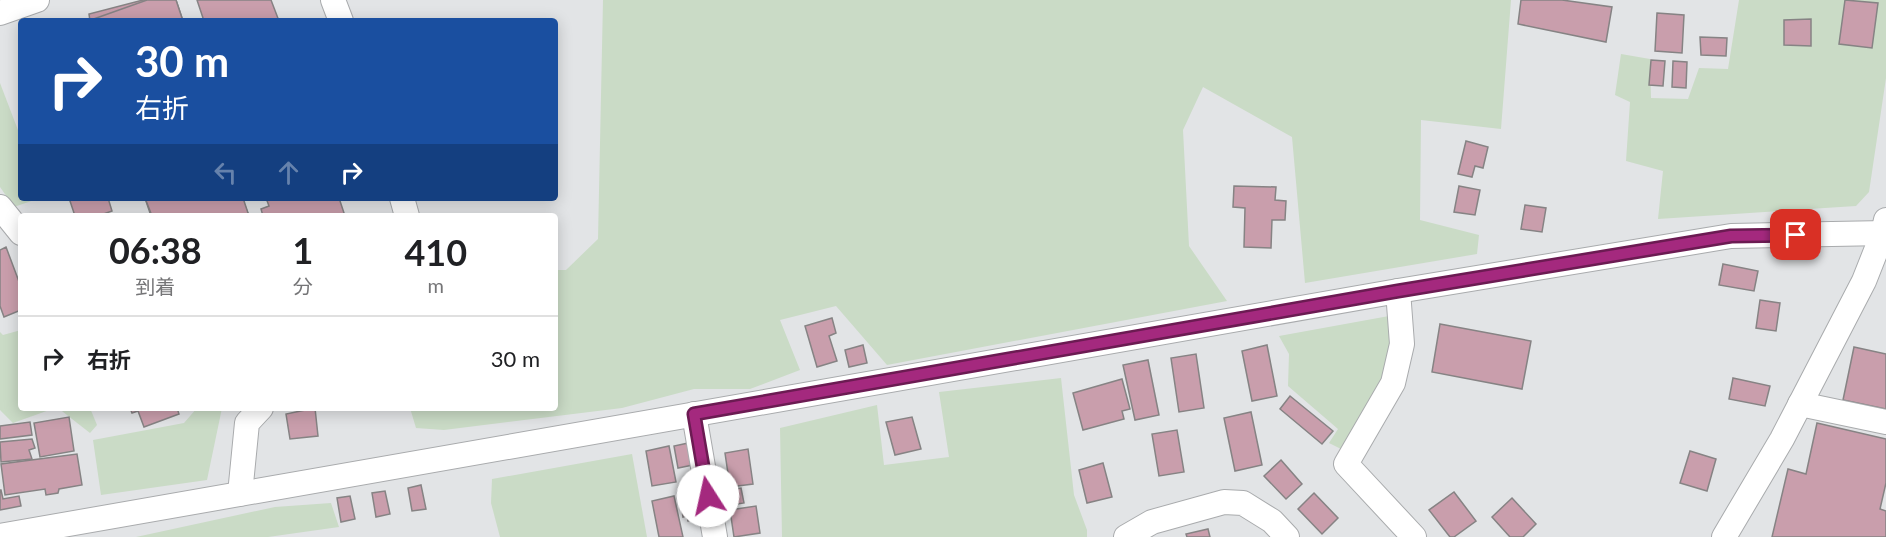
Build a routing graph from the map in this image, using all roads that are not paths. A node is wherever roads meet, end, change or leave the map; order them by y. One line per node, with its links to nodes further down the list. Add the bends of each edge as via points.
1 (37, 0): 3 (street)
2 (333, 0): 4 (street)
3 (0, 13)
4 (340, 18)
5 (0, 207): 7 (street)
6 (1885, 228): 8 (street, via 1731,236); 9 (street, via 1864,281)
7 (18, 229)
8 (1398, 291): 11 (street); 18 (street, via 1402,345 1393,383 1347,464)
9 (1800, 404): 12 (street); 19 (street)
10 (258, 411): 13 (street, via 246,423)
11 (694, 414): 13 (street); 15 (street)
12 (1886, 422)
13 (240, 494): 14 (street)
14 (0, 536)
15 (714, 537)
16 (1126, 537): 17 (street, via 1152,522 1224,502 1243,503 1272,520)
17 (1287, 537)
18 (1414, 537)
19 (1724, 537)

